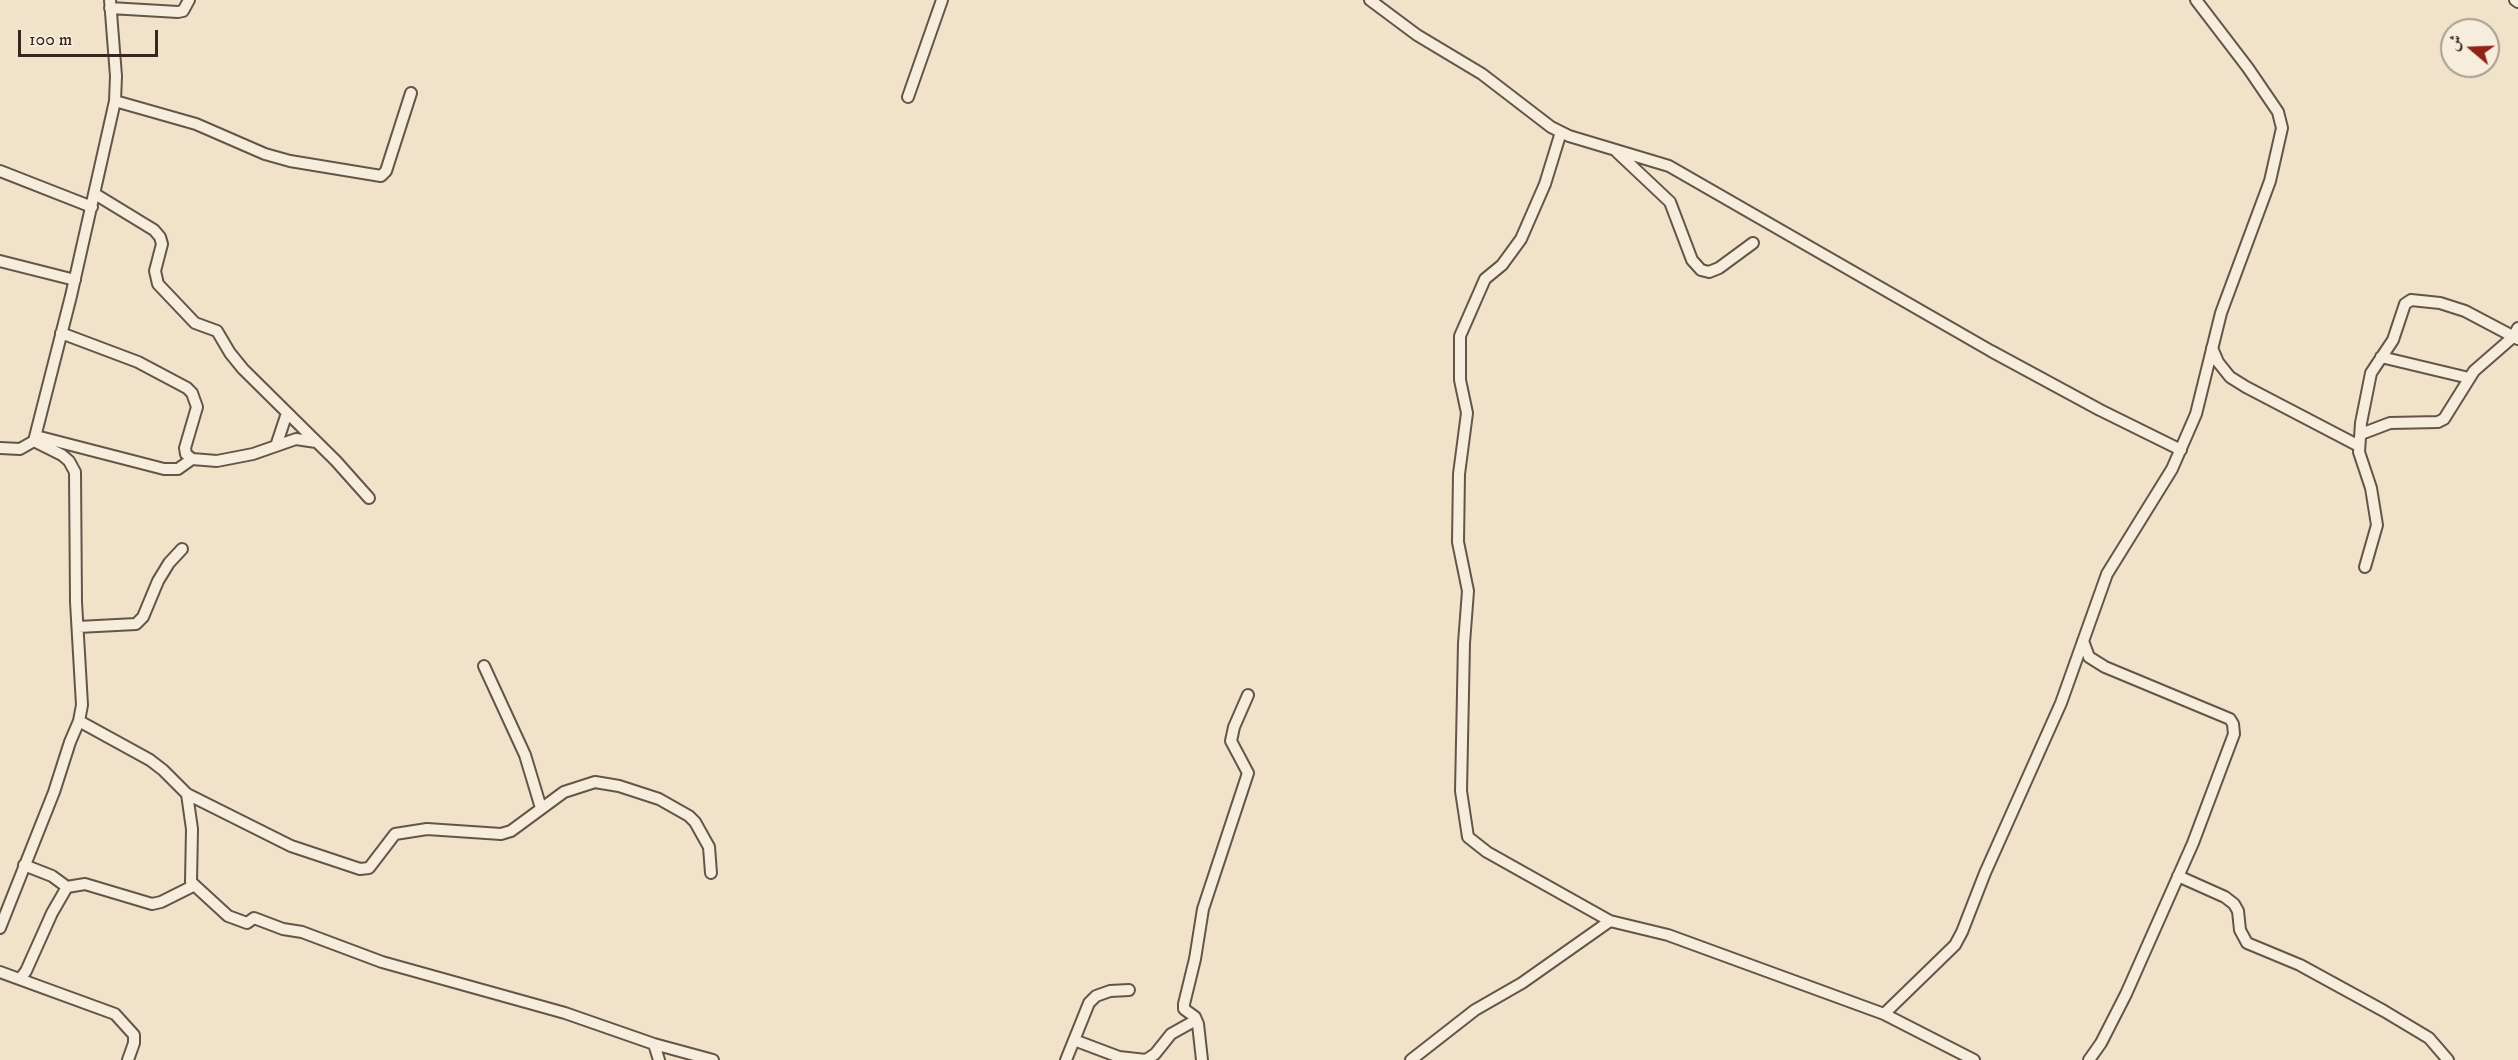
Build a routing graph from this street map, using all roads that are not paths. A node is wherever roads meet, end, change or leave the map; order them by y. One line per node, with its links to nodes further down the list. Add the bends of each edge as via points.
1 (189, 0): 5 (street, via 183,11 178,12)
2 (942, 0): 7 (street)
3 (1370, 0): 9 (street)
4 (2196, 0): 19 (street, via 2266,94 2278,112 2282,128 2270,181)
5 (110, 4): 8 (street)
6 (411, 93): 8 (street, via 386,171 381,176 265,154 196,124)
7 (908, 98)
8 (115, 101): 12 (street)
9 (1561, 132): 10 (street); 46 (street, via 1545,184 1521,239 1502,265 1485,279 1460,336 1460,380 1467,413 1459,474 1458,542 1468,591 1461,791 1468,837 1474,843)
10 (1615, 150): 14 (street, via 1670,202 1692,260 1701,270 1719,268); 29 (street, via 1669,166 2001,356)
11 (0, 171): 13 (street)
12 (95, 194): 13 (street); 22 (street, via 154,230 162,244 155,271 158,284 195,323 217,331 230,354)
13 (92, 207): 16 (street)
14 (1753, 243)
15 (0, 261): 16 (street)
16 (75, 280): 17 (street)
17 (61, 333): 24 (street); 30 (street, via 138,362 187,388 197,407 185,448)
18 (2516, 335): 20 (street, via 2448,305 2411,300 2405,304 2393,340); 21 (street)
19 (2212, 348): 27 (street, via 2230,377); 29 (street, via 2196,414)
20 (2381, 357): 21 (street); 23 (street, via 2367,388)
21 (2469, 378): 23 (street, via 2444,419 2390,423)
22 (287, 413): 25 (street); 26 (street)
23 (2361, 434): 27 (street)
24 (35, 438): 28 (street, via 20,449); 30 (street, via 164,469 178,469); 34 (street, via 62,455 75,472)
25 (318, 442): 26 (street, via 296,439); 31 (street)
26 (276, 446): 30 (street, via 217,461)
27 (2359, 446): 33 (street, via 2377,525)
28 (0, 448)
29 (2181, 450): 35 (street, via 2107,574)
30 (192, 459)
31 (369, 498)
32 (182, 549): 34 (street, via 169,563 136,624)
33 (2365, 567)
34 (78, 627): 38 (street, via 82,690)
35 (2083, 641): 43 (street, via 2089,657 2105,667 2230,719 2233,724 2234,734); 51 (street, via 2061,703 1962,932 1955,945)
36 (484, 666): 40 (street, via 525,755)
37 (1248, 695): 52 (street, via 1231,741 1248,774 1203,909 1184,1004 1184,1010)
38 (79, 721): 39 (street, via 150,760); 41 (street)
39 (187, 794): 40 (street, via 291,846 360,869 369,868 395,834 427,829 501,834); 44 (street)
40 (541, 808): 42 (street, via 564,792 595,782 659,799 695,822 709,847)
41 (24, 865): 45 (street); 47 (street)
42 (711, 873)
43 (2178, 876): 62 (street, via 2126,994); 63 (street, via 2234,904 2247,943 2300,965 2384,1011 2429,1038)
44 (193, 886): 45 (street, via 152,904 86,884); 54 (street, via 228,916 247,923 254,918 302,932 382,962 565,1013)
45 (67, 887): 49 (street)
46 (1610, 921): 51 (street, via 1679,938); 60 (street, via 1522,983 1475,1010)
47 (0, 928)
48 (0, 972): 49 (street)
49 (20, 979): 55 (street, via 115,1014 134,1035)
50 (1129, 990): 53 (street, via 1096,996 1085,1010)
51 (1884, 1014): 61 (street)
52 (1196, 1020): 53 (street, via 1171,1034 1146,1060 1119,1058); 59 (street)
53 (1074, 1040): 58 (street)
54 (654, 1044): 56 (street); 57 (street)
55 (128, 1060)
56 (659, 1060)
57 (713, 1060)
58 (1066, 1060)
59 (1202, 1060)
60 (1411, 1060)
61 (1974, 1060)
62 (2089, 1060)
63 (2448, 1060)

